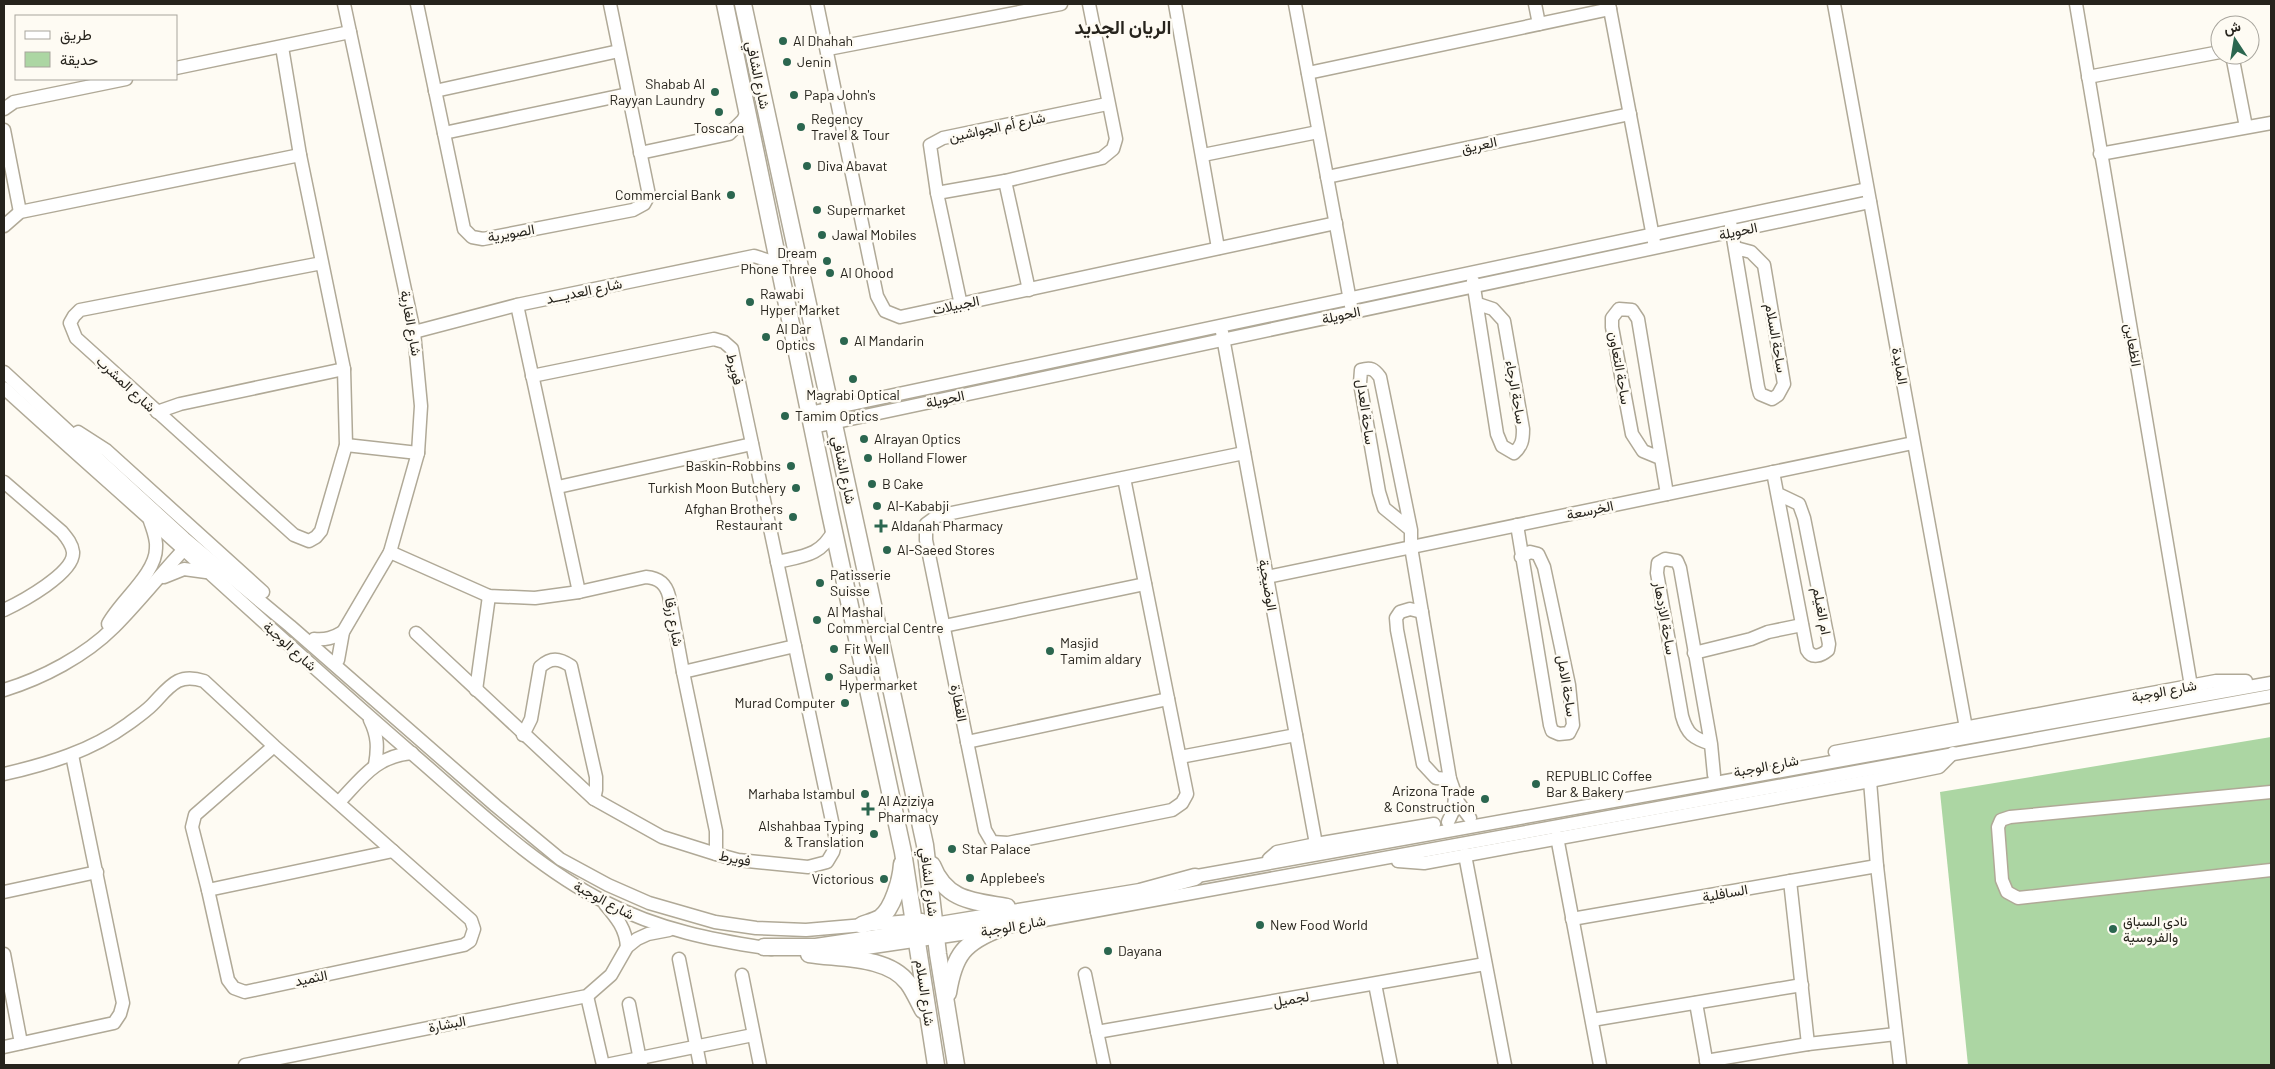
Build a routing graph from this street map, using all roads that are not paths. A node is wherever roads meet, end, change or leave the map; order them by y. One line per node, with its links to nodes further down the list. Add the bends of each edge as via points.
1 (344, 4): 16 (street, شارع الغارية)
2 (417, 4): 26 (street, الصويرية)
3 (610, 4): 19 (street, الصويرية)
4 (725, 4): 30 (main road, شارع الشافي)
5 (743, 4): 78 (main road, شارع الشافي)
6 (817, 4): 18 (street, الجبيلات)
7 (1061, 4): 18 (street)
8 (1088, 4): 28 (street)
9 (1175, 4): 42 (street)
10 (1295, 4): 23 (street)
11 (1535, 4): 15 (street)
12 (1834, 4): 45 (street, المايدة)
13 (2076, 4): 24 (street, الظعاين)
14 (1609, 6): 15 (street); 31 (street)
15 (1539, 24): 23 (street)
16 (350, 32): 17 (street); 69 (street, شارع الغارية)
17 (282, 47): 22 (street); 41 (street, شارع المشرب)
18 (828, 50): 67 (street, الجبيلات, via 877,296 885,311 900,317)
19 (620, 51): 26 (street); 27 (street, الصويرية)
20 (2210, 54): 24 (street)
21 (2234, 65): 33 (street)
22 (178, 68)
23 (1308, 73): 35 (street)
24 (2088, 77): 40 (street, الظعاين)
25 (121, 80): 29 (street, via 14,102)
26 (435, 91): 36 (street, الصويرية)
27 (628, 94): 36 (street); 39 (street, الصويرية)
28 (1108, 104): 44 (street, via 1116,139 1109,154); 46 (street, شارع أم الجواشين, via 934,142 930,145 930,155)
29 (4, 109)
30 (748, 111): 37 (street, via 740,125); 38 (main road, شارع الشافي)
31 (1630, 114): 43 (street, العريق); 54 (street)
32 (2271, 123): 33 (street)
33 (2246, 127): 40 (street)
34 (4, 130): 48 (street)
35 (1318, 132): 42 (street); 43 (street)
36 (444, 133): 39 (street, الصويرية, via 464,229 472,237 483,238 633,210 644,204 649,196)
37 (729, 134): 38 (street); 39 (street)
38 (755, 146): 52 (main road, شارع الشافي)
39 (640, 152)
40 (2100, 154): 122 (street, الظعاين)
41 (300, 155): 48 (street); 59 (street, شارع المشرب)
42 (1203, 155): 55 (street)
43 (1327, 177): 50 (street)
44 (1005, 181): 46 (street); 63 (street)
45 (1867, 189): 47 (street, المايدة); 49 (street, الحويلة)
46 (937, 193): 67 (street, شارع أم الجواشين)
47 (1870, 202): 53 (street, الحويلة); 81 (street, المايدة)
48 (20, 212): 51 (street)
49 (1729, 219): 53 (street, ساحة السلام); 54 (street, الحويلة)
50 (1336, 223): 55 (street, الجبيلات); 64 (street)
51 (4, 226)
52 (774, 232): 58 (street, via 769,242); 60 (main road, شارع الشافي)
53 (1733, 232): 56 (street, الحويلة); 57 (street, ساحة السلام)
54 (1652, 235): 56 (street); 61 (street, الحويلة)
55 (1218, 248): 63 (street, الجبيلات)
56 (1656, 248): 62 (street, الحويلة)
57 (1736, 248): 57 (street, ساحة السلام, via 1758,387 1760,394 1772,398 1778,395 1784,384 1764,266 1752,252)
58 (754, 256): 60 (street, via 773,262); 66 (street, شارع العديـــد)
59 (322, 263): 71 (street, شارع المشرب); 77 (street, شارع المشرب, via 80,310 70,323 76,338)
60 (781, 269): 80 (main road, شارع الشافي)
61 (1471, 274): 62 (street, ساحة الرجاء); 64 (street, الحويلة)
62 (1475, 287): 65 (street, ساحة الرجاء); 68 (street, الحويلة)
63 (1029, 290): 67 (street, الجبيلات)
64 (1349, 300): 68 (street); 70 (street, الحويلة)
65 (1478, 304): 65 (street, ساحة الرجاء, via 1497,434 1502,446 1514,453 1523,441 1504,321 1493,309)
66 (518, 305): 69 (street, شارع العديـــد); 74 (street)
67 (960, 305)
68 (1353, 312): 70 (street, الحويلة)
69 (414, 332): 84 (street, شارع الغارية, via 421,406)
70 (1222, 333): 72 (street, الحويلة); 75 (street, الحويلة); 85 (street, الوضيحية)
71 (344, 369): 77 (street, via 180,404); 83 (street, شارع المشرب)
72 (1014, 370): 75 (street); 78 (street, الحويلة)
73 (4, 372): 79 (street, شارع الوجبة)
74 (532, 376): 82 (street, فويرط, via 714,339 724,342 732,349); 90 (street)
75 (1017, 384): 78 (street, الحويلة)
76 (4, 388): 93 (street, شارع الوجبة)
77 (157, 412): 83 (street, شارع المشرب, via 294,535 309,541 320,531)
78 (832, 416): 80 (street, الحويلة); 153 (main road, شارع الشافي)
79 (55, 419): 97 (street, شارع الوجبة); 116 (street, شارع الوجبة, via 106,450)
80 (811, 420): 95 (main road, شارع الشافي)
81 (1914, 443): 87 (street, الخرسعة); 128 (street, المايدة)
82 (752, 444): 90 (street); 102 (street, فويرط)
83 (346, 445): 84 (street)
84 (418, 453): 99 (street, شارع الغارية)
85 (1244, 453): 88 (street, القطارة); 105 (street, الوضيحية)
86 (1660, 458): 86 (street, ساحة التعاون, via 1638,319 1632,310 1619,309 1612,318 1612,327 1632,434 1643,451); 91 (street, ساحة التعاون)
87 (1773, 472): 91 (street, الخرسعة); 92 (street, ام الغيلم)
88 (1124, 478): 106 (street, القطارة); 113 (street, القطارة, via 937,516 926,524 926,540)
89 (4, 482): 109 (street, via 62,532 73,553 59,576)
90 (558, 487): 107 (street)
91 (1668, 494): 94 (street, الخرسعة)
92 (1778, 494): 111 (street, ام الغيلم); 111 (street, ام الغيلم, via 1799,504 1804,518 1829,644 1824,654 1808,653)
93 (150, 521): 97 (street, شارع الوجبة); 112 (street, via 156,548 154,562 114,613)
94 (1517, 525): 98 (street, الخرسعة); 101 (street, ساحة الامل)
95 (834, 530): 100 (street, via 826,544); 103 (main road, شارع الشافي)
96 (1411, 530): 96 (street, ساحة العدل, via 1380,377 1375,370 1367,368 1361,370 1360,383 1379,492 1384,508); 98 (street, ساحة العدل)
97 (184, 544): 104 (street, شارع الوجبة); 112 (street); 131 (street, شارع الوجبة)
98 (1412, 547): 105 (street, الخرسعة); 110 (street, ساحة العدل)
99 (390, 552): 108 (street, شارع زرقا); 114 (street, شارع الغارية)
100 (816, 552): 102 (street); 103 (street, via 828,555)
101 (1520, 557): 101 (street, ساحة الامل, via 1550,725 1552,731 1569,733 1573,726 1569,685 1544,567 1538,554 1530,552)
102 (777, 562): 117 (street, فويرط)
103 (842, 565): 140 (main road, شارع الشافي)
104 (210, 574): 112 (street, via 184,569 167,574 129,617); 127 (street, شارع الوجبة)
105 (1267, 577): 130 (street, الوضيحية)
106 (1145, 584): 113 (street); 126 (street, القطارة)
107 (579, 592): 108 (street, شارع زرقا, via 535,598); 120 (street, شارع زرقا, via 646,577 659,580 668,590)
108 (489, 596): 124 (street)
109 (4, 610)
110 (1422, 612): 143 (street, ساحة العدل); 143 (street, via 1410,609 1400,612 1396,618 1397,630 1423,764 1436,778)
111 (1802, 625): 118 (street)
112 (110, 626): 123 (street, via 67,662)
113 (944, 626): 132 (street, القطارة)
114 (342, 632): 116 (street, via 334,638); 119 (street, شارع الغارية)
115 (416, 634): 124 (street, فويرط)
116 (314, 639): 119 (street, شارع الوجبة)
117 (795, 646): 120 (street); 156 (street, فويرط, via 836,840 833,852 827,862 808,867 738,860)
118 (1694, 653): 133 (street, ساحة الازدهار); 133 (street, ساحة الازدهار, via 1680,568 1677,561 1665,559 1658,563 1657,573 1682,716 1686,730 1698,740)
119 (338, 660): 131 (street, شارع الوجبة)
120 (683, 672): 156 (street, شارع زرقا, via 716,831)
121 (2271, 682): 122 (street, شارع الوجبة, via 2216,682); 159 (street, شارع الوجبة)
122 (2190, 686): 128 (street, شارع الوجبة)
123 (4, 690)
124 (476, 690): 129 (street, فويرط)
125 (2271, 696): 136 (street, شارع الوجبة)
126 (1168, 699): 132 (street); 138 (street, القطارة)
127 (368, 716): 135 (street, شارع الوجبة); 139 (street, via 376,732)
128 (1966, 728): 142 (street, شارع الوجبة)
129 (523, 735): 147 (street, فويرط); 147 (street, via 531,719 540,667 555,659 564,661 571,666 594,767)
130 (1296, 735): 138 (street); 152 (street, الوضيحية)
131 (422, 740): 170 (street, شارع الوجبة, via 560,858 641,899 715,922 756,928 806,930)
132 (967, 742): 138 (street, القطارة, via 985,830 992,842 1008,843 1172,810 1182,803 1187,794)
133 (1710, 744): 142 (street, ساحة الازدهار)
134 (274, 746): 137 (street, الثميد, via 204,681 196,678 173,684 128,724); 148 (street, الثميد); 165 (street, الثميد, via 195,814 192,828)
135 (412, 753): 139 (street, via 398,754); 167 (street, شارع الوجبة, via 497,828 564,878)
136 (1954, 753): 144 (street, شارع الوجبة, via 1939,767); 158 (street, شارع الوجبة)
137 (72, 755): 141 (street, الثميد); 162 (street)
138 (1180, 757)
139 (375, 765): 148 (street)
140 (886, 773): 155 (main road, شارع الشافي); 172 (main road, via 905,832)
141 (4, 774)
142 (1714, 775): 149 (street, شارع الوجبة)
143 (1450, 779): 146 (street, ساحة العدل)
144 (1870, 781): 151 (street, شارع الوجبة); 160 (street)
145 (2271, 792): 161 (street, via 2010,817 2002,820 1998,827 2002,880 2007,892 2018,898)
146 (1455, 795): 149 (street); 150 (street, via 1454,809)
147 (594, 799): 156 (street, فويرط, via 662,836)
148 (339, 802): 154 (street, الثميد)
149 (1470, 818): 150 (street, شارع الوجبة)
150 (1448, 822): 152 (street, شارع الوجبة)
151 (1557, 837): 157 (street, شارع الوجبة); 169 (street)
152 (1316, 844): 159 (street, شارع الوجبة, via 1277,852)
153 (924, 845): 168 (main road, via 941,884 953,894); 172 (main road, شارع الشافي)
154 (393, 851): 165 (street); 165 (street, الثميد, via 471,920 474,930 470,941 464,945 245,992 234,988 228,980)
155 (904, 852): 170 (main road, via 901,878 891,902 882,917); 172 (main road, شارع الشافي)
156 (716, 854)
157 (1466, 855): 158 (street, شارع الوجبة, via 1424,863); 179 (street)
158 (1378, 860): 171 (street, شارع الوجبة)
159 (1264, 864): 163 (street, شارع الوجبة)
160 (1877, 866): 164 (street, السافلية); 191 (street)
161 (2271, 870)
162 (97, 872): 166 (street); 193 (street, via 123,1003 120,1014 114,1023)
163 (1195, 877): 168 (street, شارع الوجبة); 172 (main road, via 1140,892)
164 (1790, 881): 169 (street, السافلية); 183 (street)
165 (208, 890)
166 (4, 892)
167 (603, 901): 173 (street, شارع الوجبة); 174 (street, via 622,926 627,936)
168 (1007, 907): 172 (street, شارع الوجبة)
169 (1572, 919): 189 (street)
170 (862, 925): 172 (street, شارع الوجبة)
171 (1001, 928): 172 (street, شارع الوجبة); 187 (main road, via 976,939 956,960)
172 (925, 929): 175 (main road, via 816,947); 177 (street, شارع الوجبة, via 860,950); 187 (main road, شارع السلام); 188 (main road, شارع السلام); 197 (main road, via 943,1028)
173 (671, 930): 174 (street, البشارة, via 648,934); 175 (street, شارع الوجبة)
174 (627, 947): 184 (street, البشارة, via 611,975)
175 (764, 948): 177 (street, شارع الوجبة)
176 (4, 954): 193 (street)
177 (809, 954): 188 (main road, via 871,961 898,972 908,983)
178 (679, 960): 196 (street)
179 (1485, 964): 182 (street, لجميل); 208 (street)
180 (1086, 974): 190 (street)
181 (742, 975): 192 (street)
182 (1375, 984): 190 (street, لجميل); 207 (street)
183 (1802, 985): 185 (street); 194 (street)
184 (587, 996): 199 (street, البشارة); 202 (street)
185 (1696, 1003): 189 (street); 200 (street)
186 (629, 1004): 198 (street)
187 (946, 1005): 197 (main road, شارع السلام)
188 (928, 1019): 205 (main road, شارع السلام)
189 (1592, 1020): 209 (street)
190 (1097, 1032): 206 (street)
191 (1896, 1034): 194 (street); 210 (street)
192 (753, 1035): 196 (street); 204 (street)
193 (21, 1043): 195 (street)
194 (1808, 1044): 200 (street)
195 (4, 1047)
196 (696, 1047): 198 (street); 203 (street)
197 (955, 1061)
198 (641, 1062): 202 (street)
199 (266, 1063): 201 (street, البشارة)
200 (1706, 1063)
201 (245, 1065)
202 (604, 1065)
203 (700, 1065)
204 (760, 1065)
205 (936, 1065)
206 (1104, 1065)
207 (1391, 1065)
208 (1505, 1065)
209 (1600, 1065)
210 (1900, 1065)

